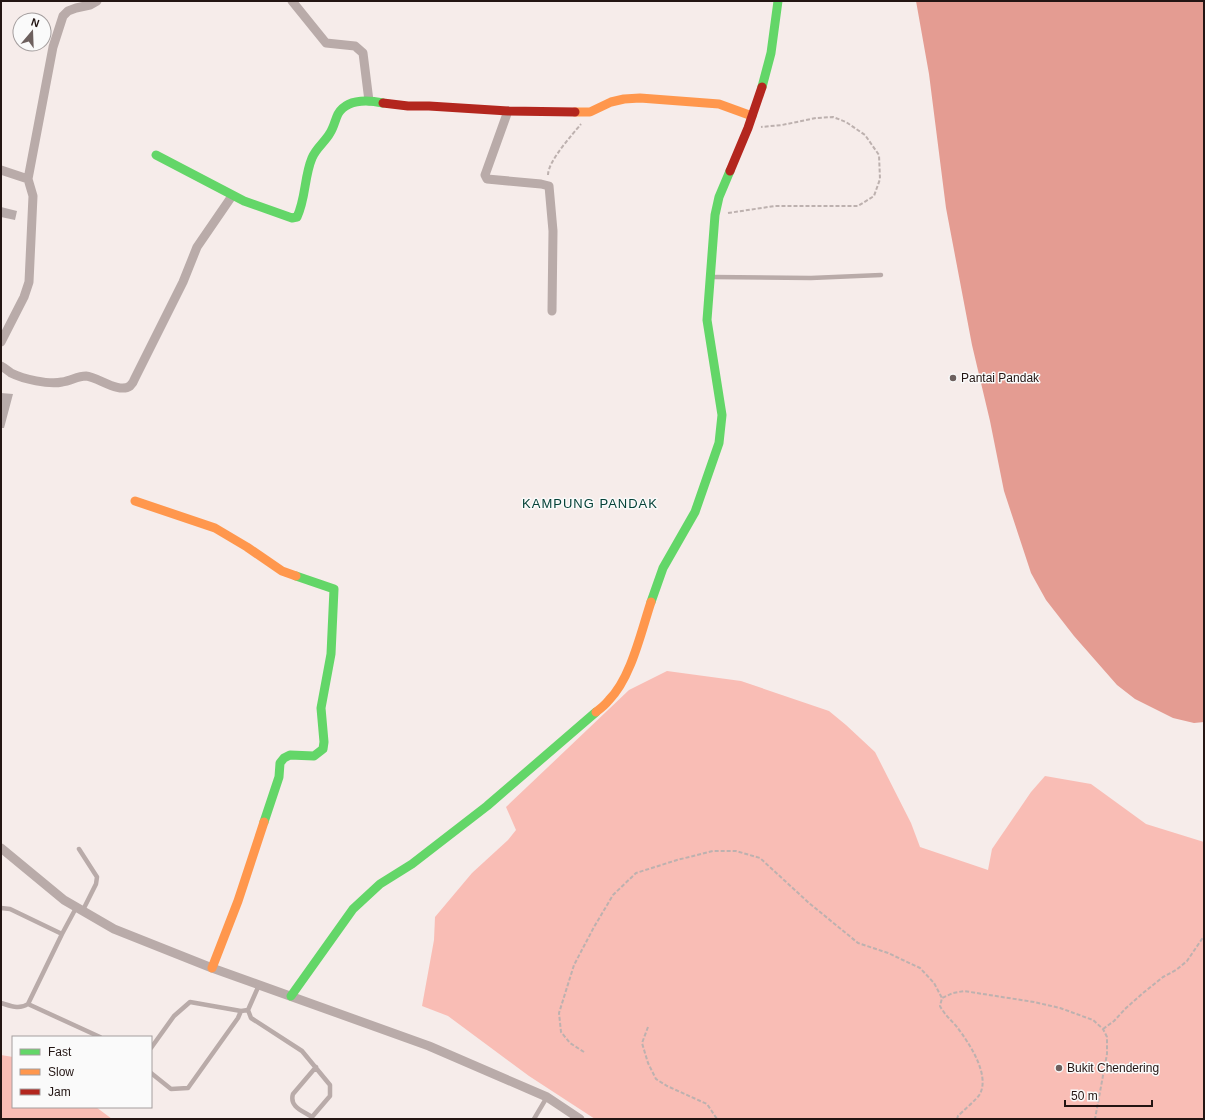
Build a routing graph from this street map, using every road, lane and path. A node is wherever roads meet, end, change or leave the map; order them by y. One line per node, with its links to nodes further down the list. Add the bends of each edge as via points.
1 (97, 1): 11 (street, via 68,11 63,16 53,47)
2 (292, 1): 4 (street, via 326,44 356,46 363,53)
3 (778, 1): 7 (street, via 768,65)
4 (369, 100): 5 (street, via 404,106); 13 (street, via 357,101 341,110 331,132 313,154 297,217 286,217)
5 (508, 111): 6 (street); 12 (street, via 485,174 487,179)
6 (590, 112): 7 (street, via 611,102 640,98 719,104); 12 (path, via 555,158 548,172)
7 (752, 116): 8 (street)
8 (748, 128): 14 (street, via 719,197); 14 (path, via 816,118 833,117 846,122 865,135 879,155 880,179 874,196 858,206 775,206)
9 (156, 155): 13 (street)
10 (1, 170): 11 (street)
11 (28, 179): 18 (street, via 33,196 28,282 24,297)
12 (549, 186): 17 (street, via 553,239)
13 (232, 196): 19 (street, via 197,247 183,282 130,386 117,388 89,376 52,383 22,378)
14 (715, 215): 16 (street)
15 (881, 275): 16 (lane, via 811,278)
16 (710, 277): 29 (street, via 707,320 722,415 719,443 695,512 662,568 629,669 622,683 610,700 486,806 412,864 380,884 353,909)
17 (552, 311)
18 (1, 342)
19 (1, 366)
20 (135, 501): 27 (street, via 215,528 282,571 334,589 332,654 321,708 323,749 314,756 290,755 280,763 279,777 238,901)
21 (1, 848): 24 (street)
22 (79, 849): 24 (lane, via 97,877 96,884)
23 (1, 908): 25 (lane, via 10,909)
24 (79, 910): 25 (lane); 27 (street, via 114,929)
25 (62, 934): 32 (lane)
26 (1204, 936): 36 (path, via 1187,961 1162,977)
27 (212, 968): 28 (street)
28 (259, 985): 29 (street); 33 (lane)
29 (291, 996): 42 (street, via 429,1046)
30 (942, 998): 36 (path, via 964,991 1034,1002 1093,1020); 39 (path, via 934,983 920,968 858,943 760,858 736,851 713,851 636,873 613,895 574,965 559,1013 561,1032 570,1043); 46 (path, via 940,1006 968,1044 979,1065 983,1081 980,1094)
31 (1, 1003): 32 (lane, via 16,1008)
32 (28, 1004): 37 (lane)
33 (248, 1010): 34 (lane); 40 (lane, via 251,1018 302,1051)
34 (241, 1011): 38 (lane, via 190,1002 174,1016); 41 (lane, via 188,1088 170,1089)
35 (648, 1027): 45 (path, via 642,1044 656,1079 706,1104)
36 (1103, 1029): 47 (path, via 1107,1037 1107,1054)
37 (98, 1036)
38 (152, 1047)
39 (584, 1052)
40 (316, 1067): 40 (lane, via 330,1085 330,1096 312,1117 291,1100 293,1094)
41 (152, 1074)
42 (547, 1097): 43 (lane); 44 (street)
43 (534, 1119)
44 (580, 1119)
45 (717, 1119)
46 (957, 1119)
47 (1095, 1119)

